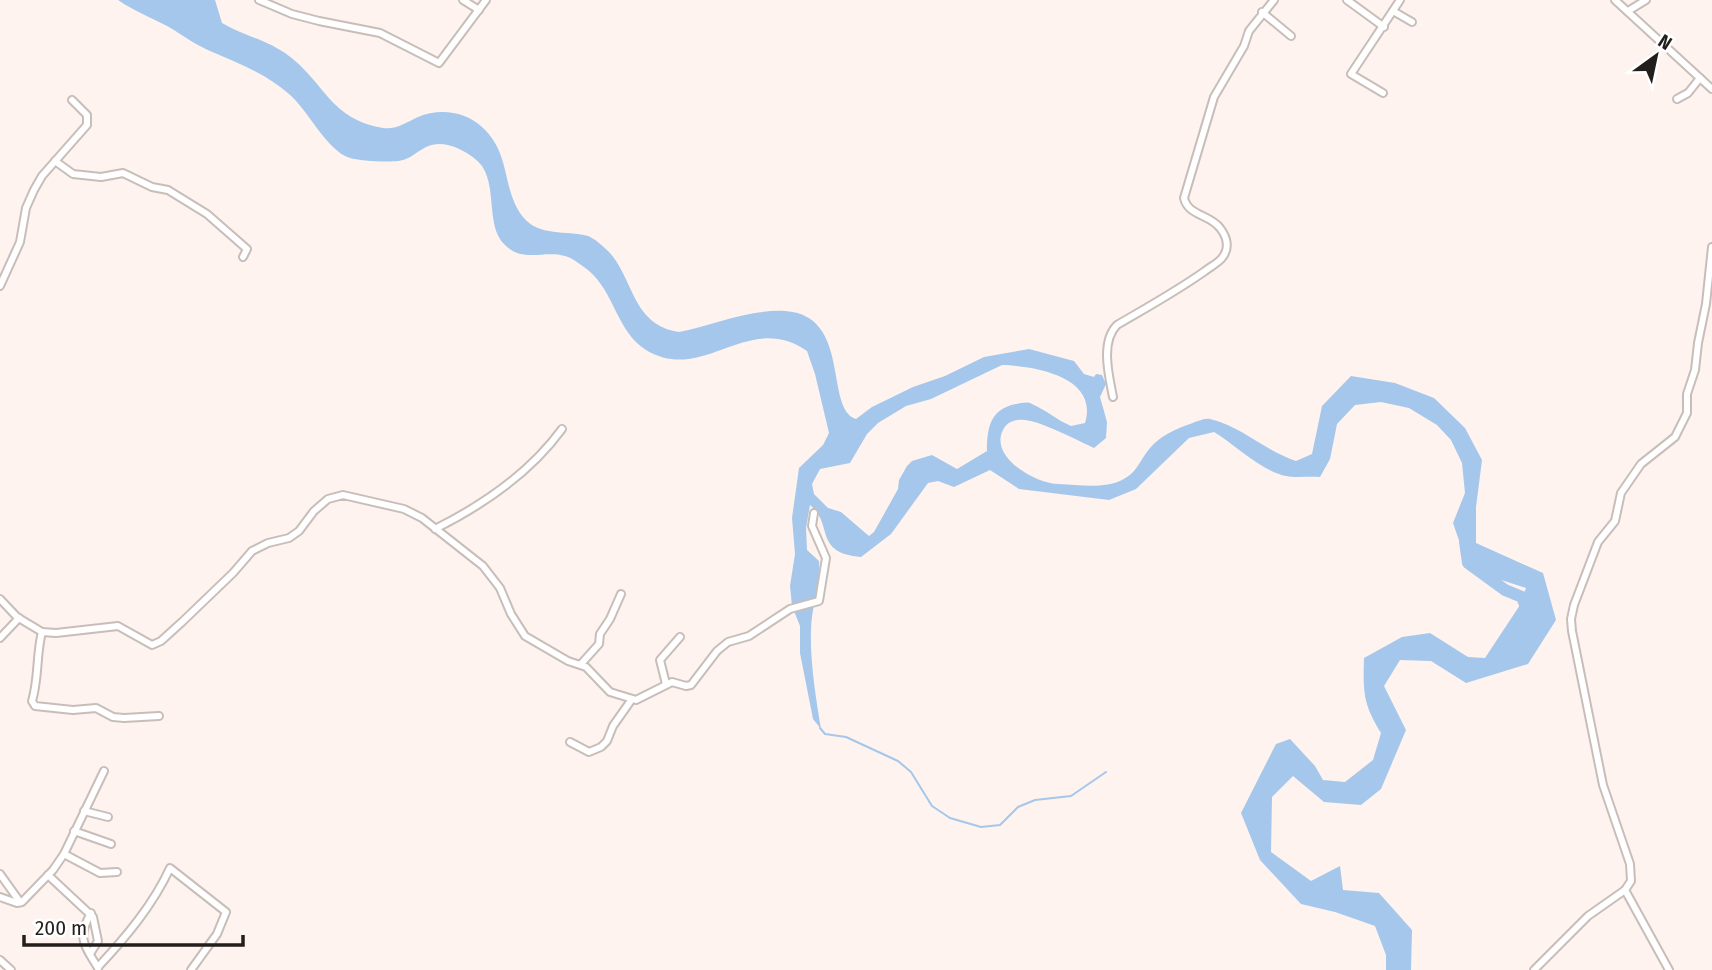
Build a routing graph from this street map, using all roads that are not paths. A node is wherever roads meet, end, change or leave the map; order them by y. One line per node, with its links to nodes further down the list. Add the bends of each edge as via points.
1 (259, 0): 9 (street, via 292,14 380,33 439,63)
2 (463, 0): 9 (street)
3 (486, 0): 9 (street)
4 (1274, 0): 12 (street)
5 (1347, 0): 14 (street)
6 (1400, 0): 10 (street)
7 (1615, 0): 11 (street)
8 (1646, 0): 11 (street)
9 (479, 10)
10 (1394, 11): 13 (street); 14 (street)
11 (1628, 11): 16 (street)
12 (1262, 12): 15 (street); 25 (street, via 1214,97 1184,198 1190,210 1221,229 1227,250 1192,280 1111,332 1108,370)
13 (1412, 22)
14 (1384, 27): 18 (street, via 1351,74)
15 (1292, 36)
16 (1700, 78): 17 (street); 19 (street)
17 (1712, 89)
18 (1383, 93)
19 (1677, 99)
20 (72, 100): 21 (street, via 87,116 87,125)
21 (55, 161): 23 (street, via 73,174 101,177 123,173 168,190 227,230 247,249); 24 (street, via 26,208 16,252)
22 (1712, 247): 49 (street, via 1687,413 1675,437 1641,464 1621,493 1615,521 1595,548 1571,614 1601,776 1631,870)
23 (243, 257)
24 (0, 286)
25 (1113, 397)
26 (562, 429): 28 (street, via 525,470)
27 (814, 513): 36 (street, via 812,526 826,558 816,604 790,609 749,636 723,646 691,685)
28 (435, 529): 32 (street, via 404,509 335,496 289,538 252,551 161,641 152,645 118,626); 35 (street, via 487,571 525,636)
29 (621, 594): 35 (street, via 599,644)
30 (0, 599): 31 (street)
31 (19, 618): 32 (street); 34 (street)
32 (42, 632): 38 (street, via 35,706 96,708 124,718)
33 (680, 637): 36 (street, via 660,660)
34 (0, 638)
35 (581, 664): 37 (street, via 610,692)
36 (666, 684): 37 (street)
37 (632, 699): 39 (street, via 601,747 589,752)
38 (159, 716)
39 (570, 742)
40 (104, 771): 41 (street)
41 (84, 811): 42 (street); 43 (street)
42 (108, 817)
43 (74, 831): 44 (street); 45 (street)
44 (111, 844)
45 (64, 854): 46 (street, via 100,873); 48 (street)
46 (117, 872)
47 (1, 874): 51 (street)
48 (48, 875): 51 (street); 52 (street)
49 (1625, 890): 58 (street, via 1588,916); 59 (street)
50 (0, 897): 51 (street)
51 (20, 902)
52 (91, 913): 53 (street, via 98,941); 53 (street, via 81,935)
53 (90, 954): 55 (street)
54 (0, 960): 56 (street)
55 (98, 968): 57 (street, via 145,910 170,867 226,912 217,934)
56 (11, 970)
57 (191, 970)
58 (1534, 970)
59 (1669, 970)

